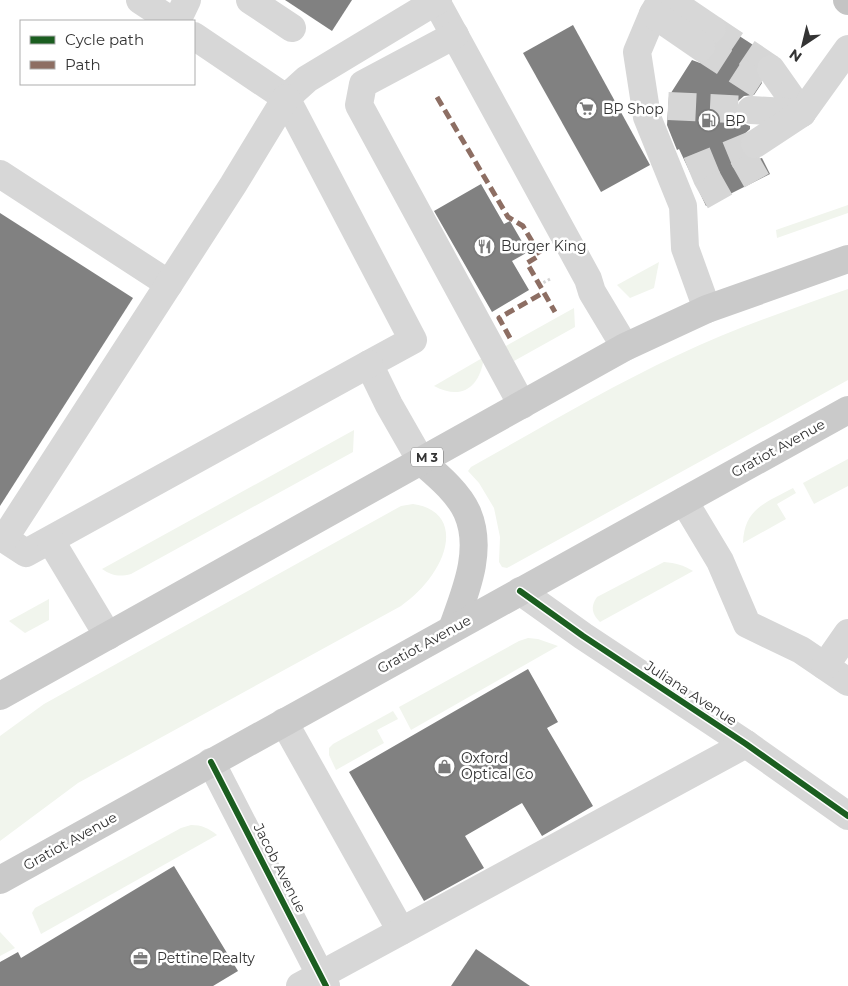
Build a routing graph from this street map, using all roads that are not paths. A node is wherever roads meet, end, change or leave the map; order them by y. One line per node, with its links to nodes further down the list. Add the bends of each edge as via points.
1 (140, 0): 6 (street)
2 (187, 0): 7 (street)
3 (250, 0): 8 (street)
4 (437, 0): 9 (street); 13 (street, via 307,79)
5 (661, 5): 11 (street); 19 (street, via 637,52 657,105 647,117 692,201 685,248)
6 (170, 20)
7 (178, 20)
8 (292, 28)
9 (455, 34): 20 (street, via 588,279 592,292); 22 (street, via 363,84 359,104)
10 (195, 37): 13 (street)
11 (707, 38)
12 (848, 49): 14 (street)
13 (286, 98): 18 (street); 21 (street, via 413,340)
14 (802, 112): 14 (street, via 760,88); 15 (street)
15 (759, 152)
16 (0, 174): 18 (street)
17 (848, 259): 19 (main road, M 3)
18 (169, 284): 26 (street)
19 (707, 309): 20 (main road, M 3)
20 (625, 347): 22 (main road, M 3)
21 (369, 364): 24 (street); 27 (street)
22 (522, 405): 24 (main road, M 3)
23 (848, 410): 25 (main road, Gratiot Avenue)
24 (421, 461): 29 (main road, via 456,495 467,512 474,536 467,587); 31 (main road, M 3)
25 (684, 500): 28 (main road, Gratiot Avenue); 32 (street, via 720,561 747,624 801,650)
26 (2, 537): 27 (street, via 26,553)
27 (51, 540): 31 (street)
28 (520, 591): 29 (main road, Gratiot Avenue); 36 (street, Juliana Avenue)
29 (452, 629): 35 (main road, Gratiot Avenue)
30 (848, 633): 32 (street)
31 (108, 636): 34 (main road, M 3)
32 (825, 666): 33 (street)
33 (848, 682)
34 (0, 696)
35 (284, 722): 37 (main road, Gratiot Avenue); 40 (street)
36 (746, 744): 38 (street, Juliana Avenue); 40 (street)
37 (210, 762): 39 (main road, Gratiot Avenue); 41 (street, Jacob Avenue)
38 (848, 816)
39 (0, 880)
40 (401, 931): 41 (street)
41 (316, 982)

